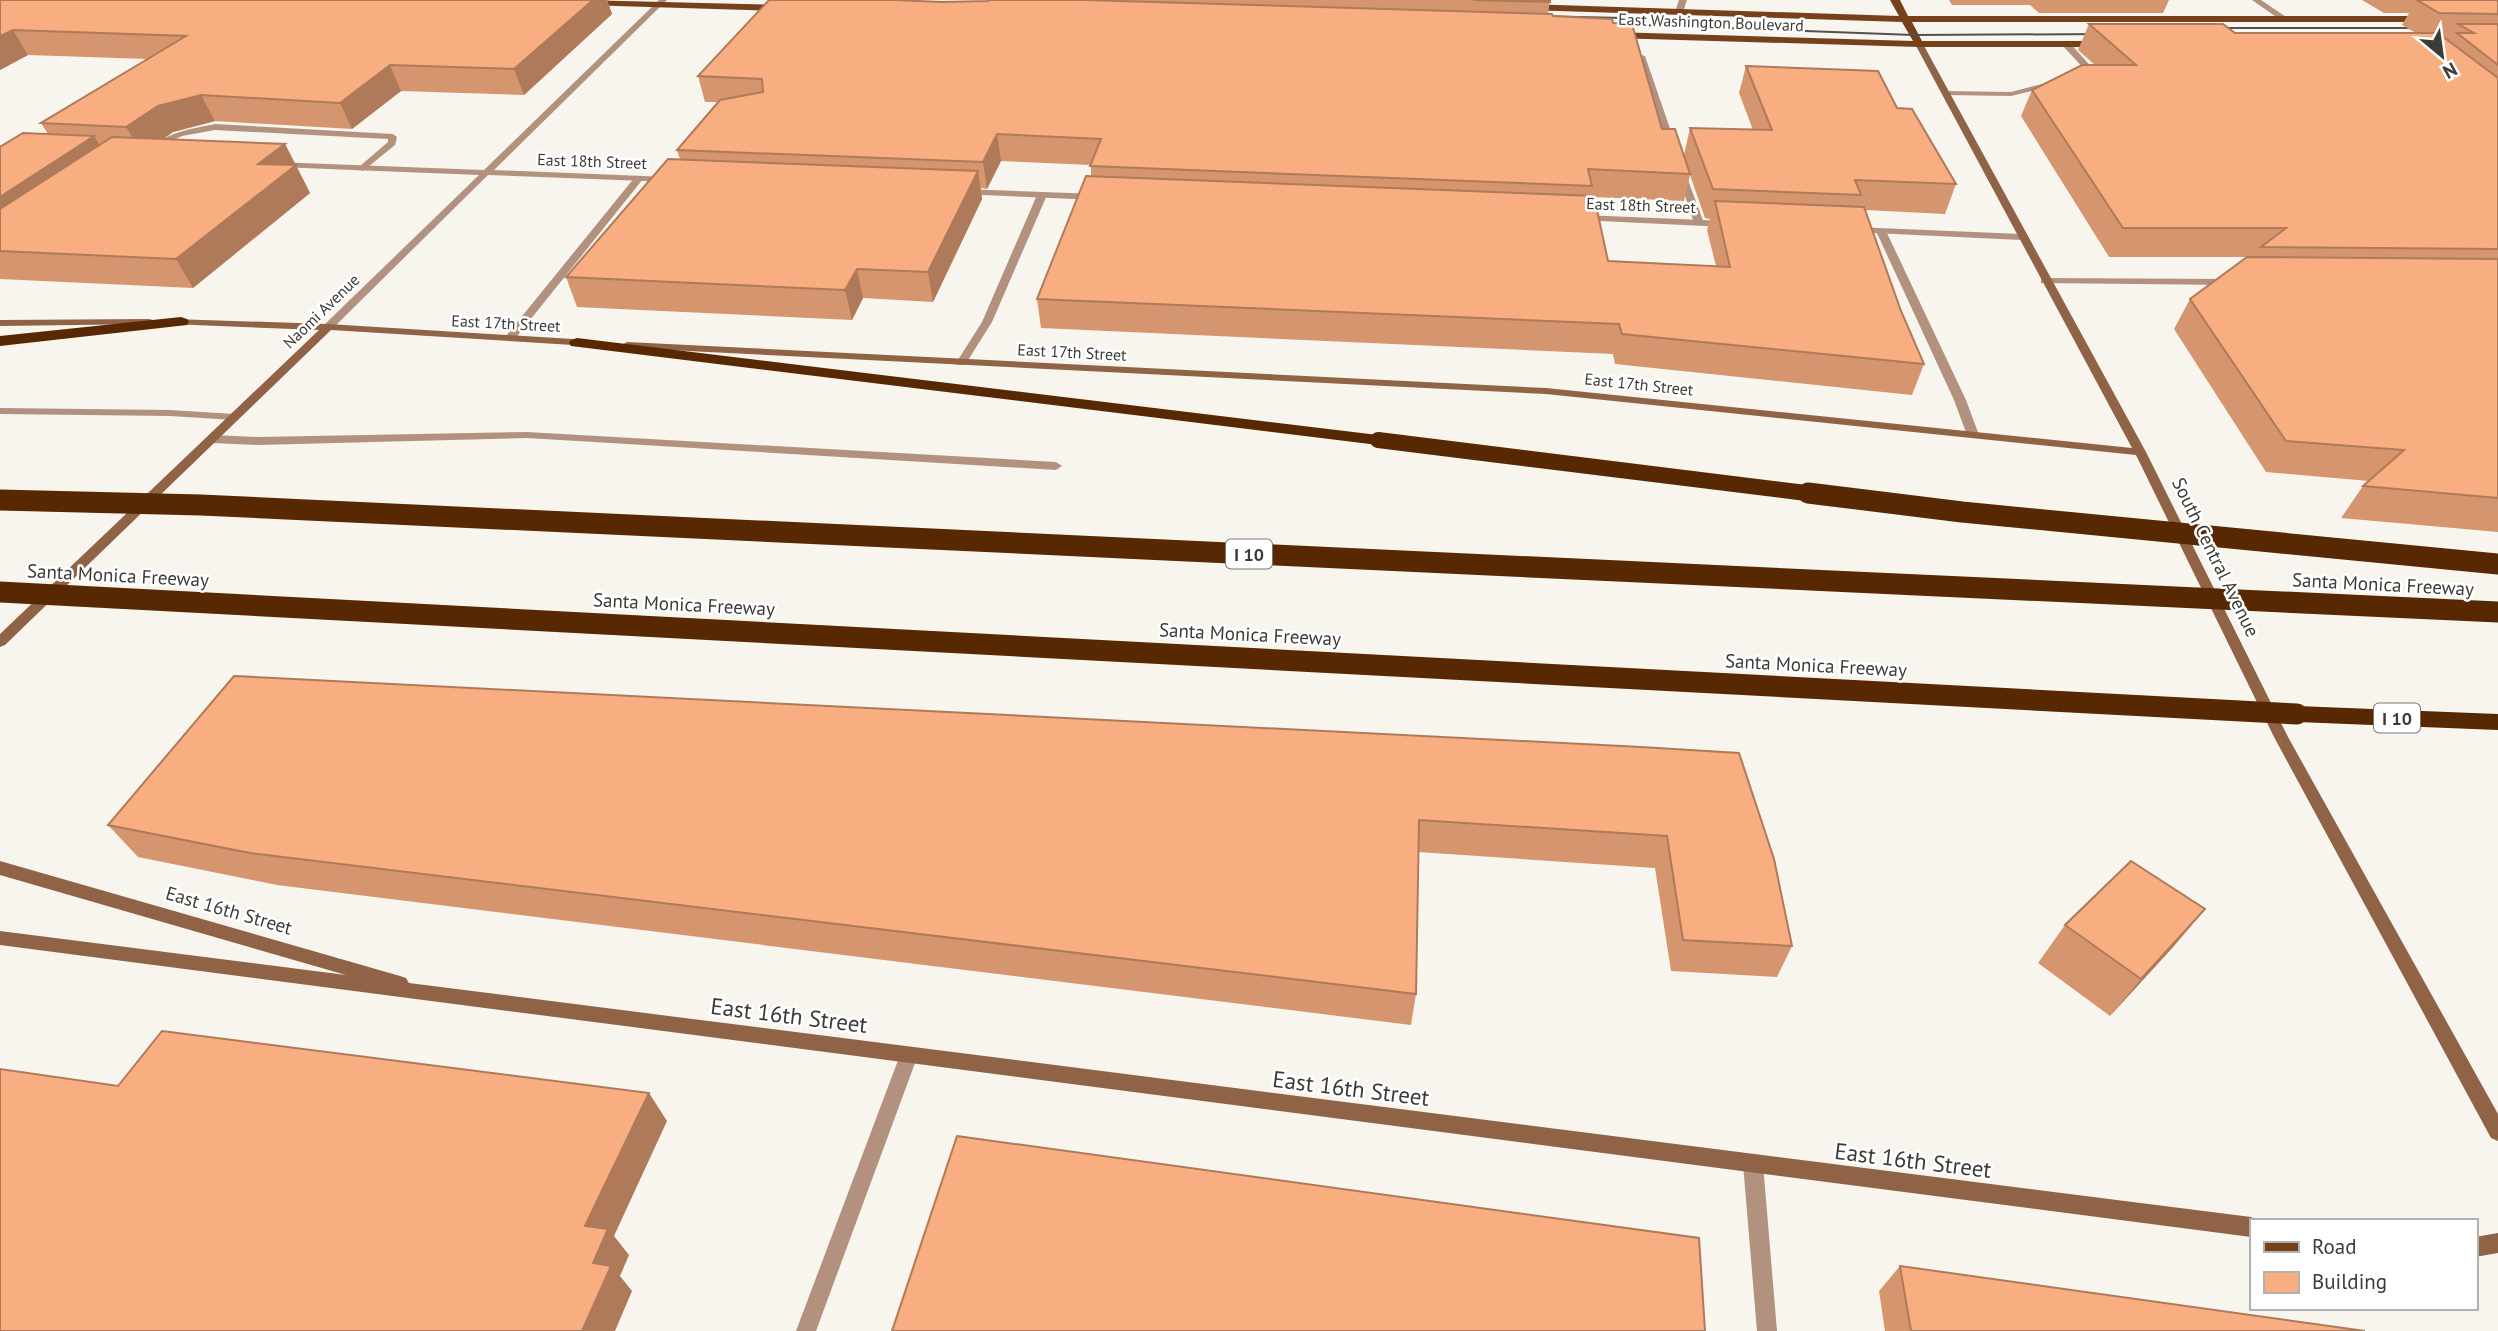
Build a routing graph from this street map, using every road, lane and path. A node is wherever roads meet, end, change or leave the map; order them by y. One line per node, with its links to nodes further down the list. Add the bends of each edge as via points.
1 (1683, 0): 9 (street)
2 (1895, 0): 10 (main road, South Central Avenue)
3 (2256, 0): 11 (street)
4 (568, 2): 5 (main road)
5 (661, 2): 8 (main road); 26 (street, Naomi Avenue)
6 (1592, 4): 7 (main road, East Washington Boulevard); 9 (main road, East Washington Boulevard)
7 (1512, 6)
8 (790, 8)
9 (1679, 12): 10 (main road, East Washington Boulevard)
10 (1905, 19): 11 (main road, East Washington Boulevard); 15 (main road, South Central Avenue)
11 (2285, 19): 12 (main road, East Washington Boulevard)
12 (2444, 19)
13 (1606, 35): 14 (main road, East Washington Boulevard)
14 (1634, 36): 15 (main road, East Washington Boulevard); 21 (street)
15 (1919, 44): 16 (main road, East Washington Boulevard); 20 (main road, South Central Avenue)
16 (2066, 44): 17 (main road, East Washington Boulevard); 18 (street, via 2092,73)
17 (2108, 44)
18 (2078, 77)
19 (2065, 80): 20 (street, via 2011,94)
20 (1945, 93): 37 (main road, South Central Avenue)
21 (1673, 150)
22 (158, 159): 25 (street, via 144,159 164,141 215,127 393,138)
23 (1678, 163): 33 (street)
24 (267, 164): 25 (street, East 18th Street)
25 (363, 168): 26 (street, East 18th Street)
26 (487, 173): 27 (street, East 18th Street); 42 (street, Naomi Avenue)
27 (638, 179): 28 (street, East 18th Street); 43 (street)
28 (680, 181)
29 (958, 192): 30 (street)
30 (1042, 195): 31 (street); 46 (street, via 987,322)
31 (1111, 198)
32 (1573, 218): 33 (street, East 18th Street)
33 (1699, 223): 34 (street, East 18th Street)
34 (1738, 225)
35 (1842, 229): 36 (street)
36 (1881, 231): 37 (street); 49 (street)
37 (2021, 237): 38 (main road, South Central Avenue)
38 (2045, 281): 39 (street); 51 (main road, South Central Avenue)
39 (2248, 282)
40 (181, 322): 41 (main road, East 17th Street); 42 (main road, East 17th Street); 44 (highway)
41 (0, 323)
42 (328, 327): 43 (main road, East 17th Street); 48 (main road, Naomi Avenue)
43 (510, 338): 45 (main road, East 17th Street)
44 (0, 341)
45 (577, 343): 46 (main road, East 17th Street); 54 (highway, bridge, via 1962,512)
46 (961, 363): 49 (main road, East 17th Street, via 1546,391)
47 (0, 411): 48 (street)
48 (234, 417): 50 (main road, Naomi Avenue)
49 (1973, 435): 51 (main road, East 17th Street)
50 (212, 439): 52 (street, via 527,435); 57 (main road, Naomi Avenue)
51 (2140, 452): 63 (main road, South Central Avenue, via 2281,737)
52 (1056, 466)
53 (0, 500): 56 (highway, Santa Monica Freeway / I 10, bridge, via 201,505)
54 (2498, 564)
55 (0, 592): 58 (highway, Santa Monica Freeway / I 10, bridge)
56 (2498, 612)
57 (0, 642)
58 (2498, 722)
59 (0, 868): 61 (main road, East 16th Street)
60 (0, 938): 61 (main road, East 16th Street)
61 (445, 996): 62 (main road, East 16th Street)
62 (909, 1055): 64 (main road, East 16th Street); 68 (street)
63 (2498, 1132)
64 (1753, 1164): 65 (main road, East 16th Street); 69 (street)
65 (2250, 1227)
66 (2498, 1244): 67 (main road)
67 (2477, 1247)
68 (806, 1331)
69 (1768, 1331)

